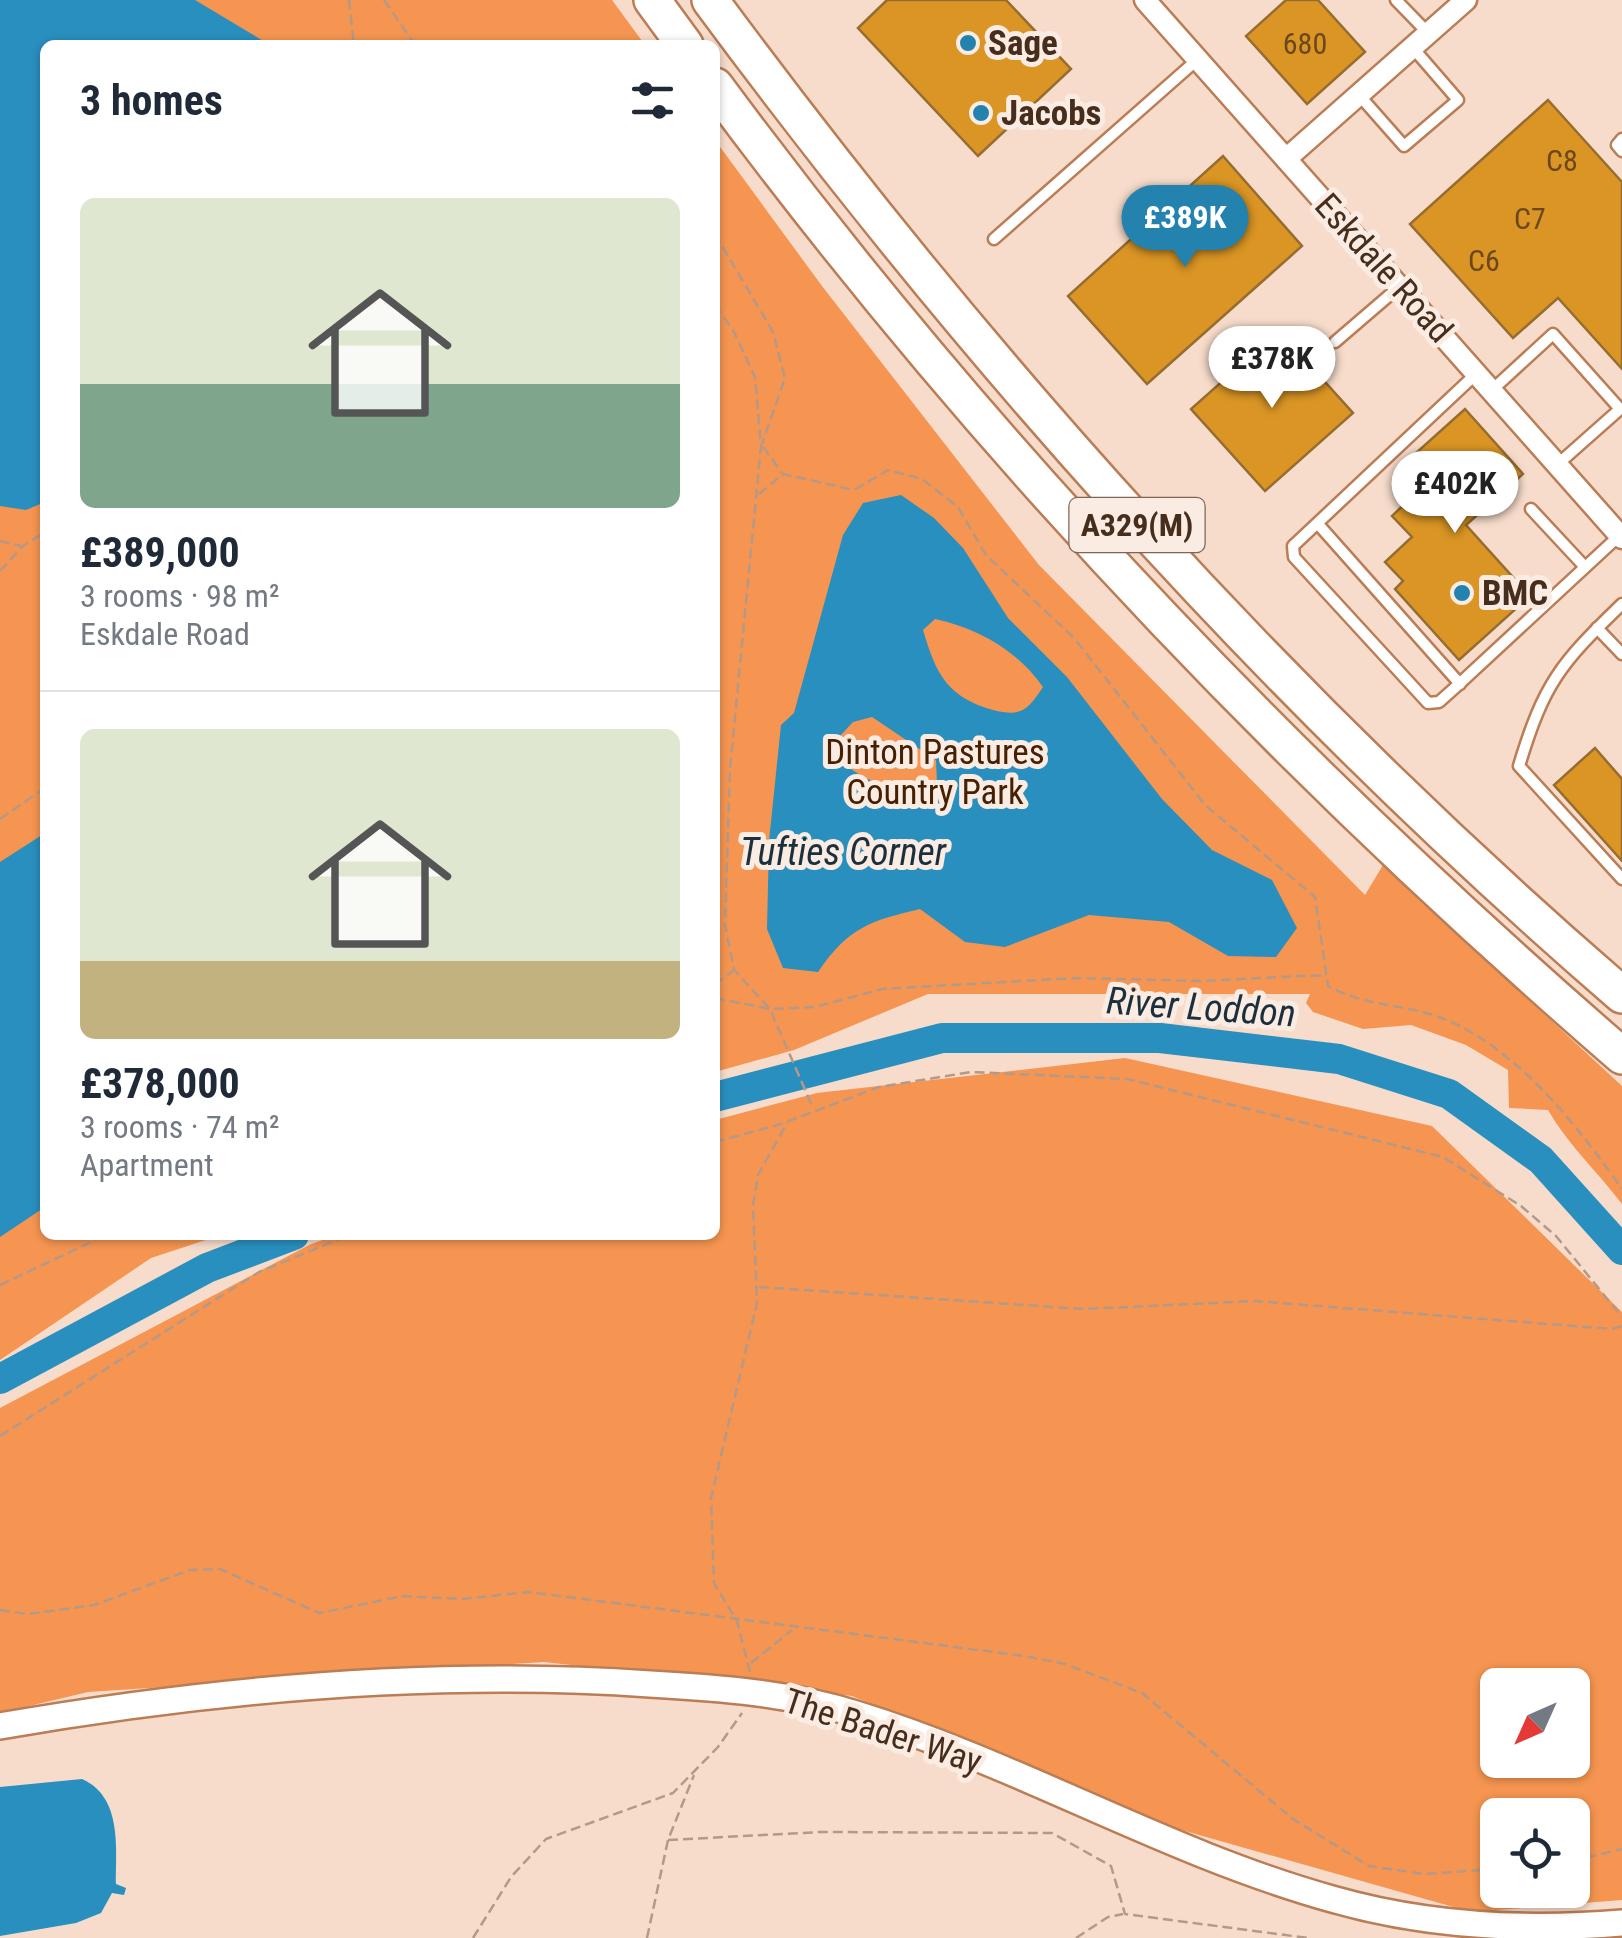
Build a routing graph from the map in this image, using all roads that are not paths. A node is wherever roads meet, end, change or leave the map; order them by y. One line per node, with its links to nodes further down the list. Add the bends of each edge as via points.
1 (652, 0): 6 (highway)
2 (710, 0): 28 (highway, A329(M), via 843,178 1011,383 1173,564)
3 (1145, 0): 8 (street, Eskdale Road)
4 (1396, 0): 7 (lane)
5 (1466, 0): 7 (street)
6 (681, 40)
7 (1420, 41): 10 (street); 10 (lane, via 1458,100 1431,124 1404,146)
8 (1198, 59): 13 (street, Eskdale Road); 14 (lane)
9 (720, 92): 32 (highway, A329(M), via 908,332 1117,572 1375,834)
10 (1359, 95): 13 (street)
11 (1622, 139): 12 (lane)
12 (1622, 150)
13 (1286, 159): 15 (street, Eskdale Road)
14 (994, 239)
15 (1400, 286): 16 (lane); 17 (street, Eskdale Road)
16 (1336, 342)
17 (1477, 373): 18 (street, Eskdale Road); 21 (lane)
18 (1492, 390): 19 (street, Eskdale Road); 19 (lane, via 1553,334 1620,409)
19 (1557, 464): 22 (street, Eskdale Road)
20 (1531, 509): 23 (lane)
21 (1318, 524): 27 (lane); 27 (lane, via 1293,546 1294,558 1428,703)
22 (1621, 537): 23 (lane)
23 (1585, 568): 27 (lane)
24 (1622, 604): 25 (lane)
25 (1597, 628): 26 (lane); 29 (lane, via 1567,656 1536,708 1519,766)
26 (1622, 654)
27 (1460, 684)
28 (1368, 762): 30 (highway, A329(M)); 31 (highway, A329(M))
29 (1622, 880)
30 (1622, 967)
31 (1622, 996)
32 (1622, 1056)
33 (0, 1726): 34 (street, The Bader Way, via 129,1704 422,1681 610,1681 749,1690 854,1713 960,1750 1177,1844 1332,1899 1454,1923)
34 (1622, 1923)

